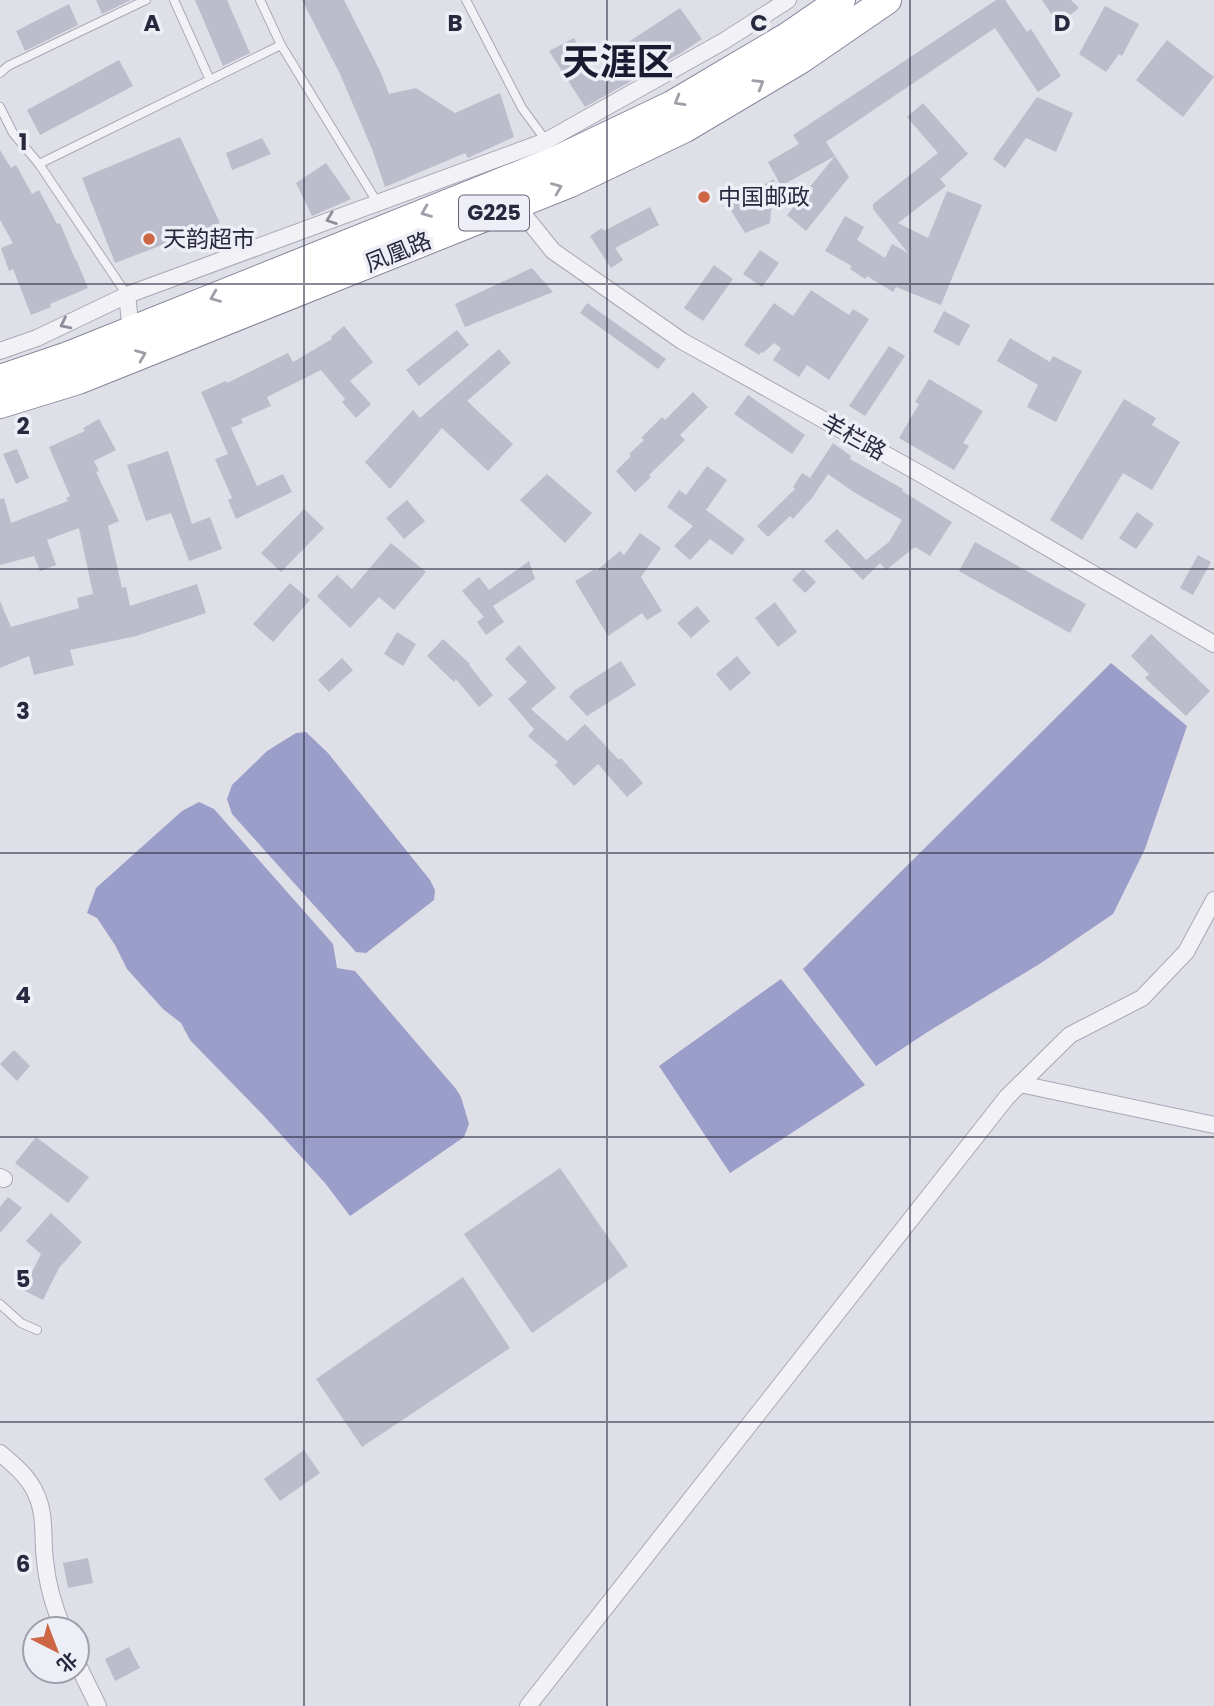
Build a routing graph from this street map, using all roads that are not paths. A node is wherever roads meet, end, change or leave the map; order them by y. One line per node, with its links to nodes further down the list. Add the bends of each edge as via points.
1 (146, 0): 9 (lane, via 8,66)
2 (174, 0): 10 (lane)
3 (260, 0): 8 (lane)
4 (466, 0): 12 (lane, via 522,108)
5 (788, 0): 12 (street)
6 (840, 0): 12 (highway, 凤凰路 / G225, one-way to 12, via 672,105)
7 (887, 0): 15 (highway, 凤凰路 / G225, one-way to 7, via 685,128 801,59)
8 (281, 45): 10 (lane); 14 (lane)
9 (0, 74)
10 (211, 80): 13 (lane)
11 (0, 107): 13 (lane, via 13,133)
12 (553, 150): 14 (street); 17 (highway, 凤凰路 / G225, one-way to 17)
13 (39, 164): 16 (lane)
14 (377, 202): 16 (street, one-way to 16)
15 (515, 204): 20 (highway, 凤凰路 / G225, one-way to 15, via 78,380); 21 (street, 羊栏路, via 553,251 682,341)
16 (127, 295): 17 (street); 18 (street, one-way to 18)
17 (131, 331): 19 (highway, 凤凰路 / G225)
18 (0, 351)
19 (0, 379)
20 (0, 404)
21 (1214, 644)
22 (1214, 900): 23 (street, via 1186,952 1142,998 1070,1035)
23 (1020, 1084): 24 (street); 31 (street)
24 (1214, 1125)
25 (0, 1304): 26 (lane, via 20,1323)
26 (37, 1330)
27 (0, 1453): 28 (street, via 36,1493 43,1513 48,1582)
28 (59, 1615)
29 (88, 1685): 30 (street)
30 (98, 1706)
31 (528, 1706)

